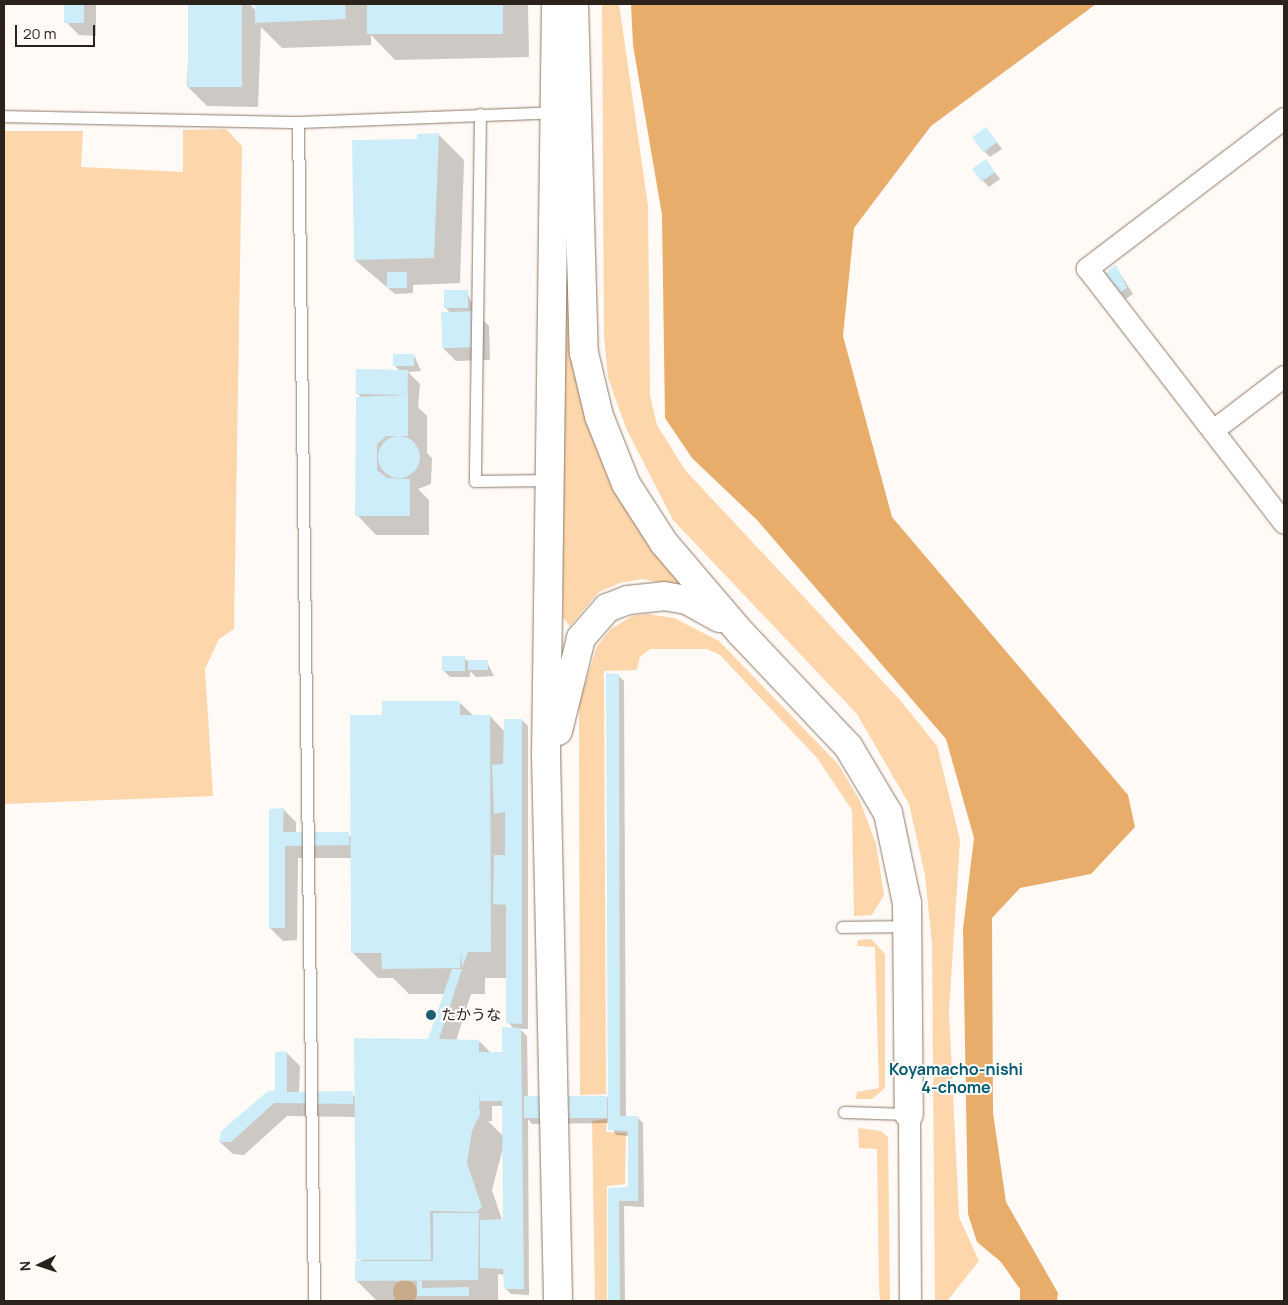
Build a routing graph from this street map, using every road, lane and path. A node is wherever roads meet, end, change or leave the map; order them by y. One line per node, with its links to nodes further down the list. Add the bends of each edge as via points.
1 (556, 4): 3 (street)
2 (574, 4): 3 (street)
3 (566, 112): 4 (lane); 10 (street); 12 (street, via 584,353 598,416 626,484 648,522)
4 (480, 114): 7 (lane); 10 (lane, via 475,481)
5 (4, 116): 7 (lane)
6 (1284, 118): 9 (street, via 1087,268)
7 (298, 122): 18 (lane)
8 (1284, 376): 9 (street)
9 (1213, 430): 11 (street)
10 (549, 480): 13 (street)
11 (1284, 523)
12 (741, 633): 13 (street, via 699,605 676,597 628,600 598,616 582,638 570,671); 14 (street, via 836,731 871,780 897,842)
13 (547, 815): 19 (street)
14 (909, 926): 15 (lane); 17 (street)
15 (842, 927)
16 (844, 1112): 17 (lane)
17 (909, 1114): 20 (street)
18 (314, 1301)
19 (558, 1301)
20 (910, 1301)

